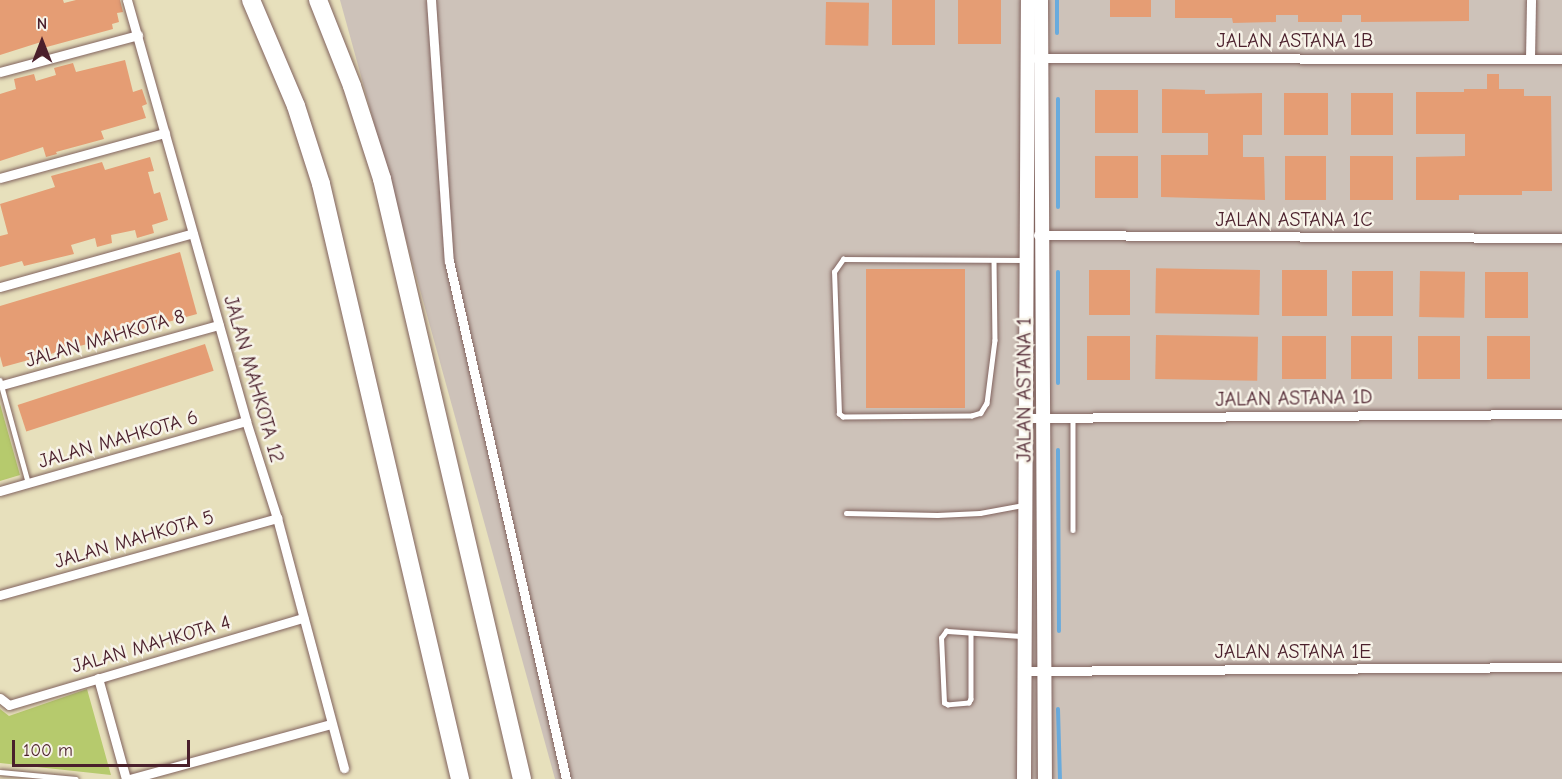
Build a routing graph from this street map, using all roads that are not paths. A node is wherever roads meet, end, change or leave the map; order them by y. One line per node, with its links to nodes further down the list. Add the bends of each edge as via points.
1 (128, 0): 8 (street, JALAN MAHKOTA 12)
2 (251, 0): 49 (highway, via 296,106 321,184)
3 (318, 0): 50 (highway, via 371,141)
4 (431, 0): 51 (street, via 449,261)
5 (1028, 0): 9 (street, JALAN ASTANA 1)
6 (1041, 0): 9 (street, JALAN ASTANA 1)
7 (1531, 0): 10 (street)
8 (138, 35): 12 (street); 13 (street, JALAN MAHKOTA 12)
9 (1034, 58): 10 (street, JALAN ASTANA 1B); 16 (street, JALAN ASTANA 1); 17 (street, JALAN ASTANA 1)
10 (1530, 59): 11 (street, JALAN ASTANA 1B)
11 (1562, 59)
12 (0, 72)
13 (165, 133): 14 (street); 15 (street, JALAN MAHKOTA 12)
14 (0, 178)
15 (193, 233): 21 (street); 22 (street, JALAN MAHKOTA 12)
16 (1027, 236): 17 (street, JALAN ASTANA 1C); 20 (street, JALAN ASTANA 1)
17 (1042, 236): 18 (street, JALAN ASTANA 1C); 26 (street, JALAN ASTANA 1)
18 (1562, 238)
19 (994, 261): 19 (lane, via 995,340 987,403 981,412 972,416 839,414 834,272 838,264 843,260); 20 (lane)
20 (1026, 261): 25 (street, JALAN ASTANA 1)
21 (0, 287)
22 (219, 325): 23 (street, JALAN MAHKOTA 8); 28 (street, JALAN MAHKOTA 12)
23 (1, 383): 29 (lane)
24 (1562, 414): 27 (street, JALAN ASTANA 1D)
25 (1026, 418): 26 (street, JALAN ASTANA 1D); 31 (street, JALAN ASTANA 1)
26 (1043, 418): 27 (street, JALAN ASTANA 1D); 41 (street, JALAN ASTANA 1)
27 (1073, 419): 34 (lane)
28 (246, 421): 29 (street, JALAN MAHKOTA 6); 33 (street, JALAN MAHKOTA 12)
29 (29, 484): 30 (street, JALAN MAHKOTA 6)
30 (0, 492)
31 (1026, 505): 32 (lane, via 937,515); 38 (street, JALAN ASTANA 1)
32 (846, 513)
33 (277, 518): 35 (street, JALAN MAHKOTA 5); 36 (street, JALAN MAHKOTA 12)
34 (1073, 530)
35 (0, 595)
36 (303, 618): 42 (street, JALAN MAHKOTA 4); 44 (street, JALAN MAHKOTA 12)
37 (971, 633): 37 (lane, via 946,631 941,638 944,703 948,705 969,703 971,699); 38 (lane)
38 (1025, 636): 40 (street, JALAN ASTANA 1)
39 (1562, 667): 41 (street, JALAN ASTANA 1E)
40 (1025, 670): 41 (street, JALAN ASTANA 1E); 52 (street, JALAN ASTANA 1)
41 (1044, 670): 53 (street, JALAN ASTANA 1)
42 (98, 678): 43 (street, JALAN MAHKOTA 4, via 9,705); 48 (street)
43 (0, 698)
44 (331, 724): 45 (street, JALAN MAHKOTA 12); 48 (street)
45 (344, 768)
46 (0, 772): 47 (lane)
47 (76, 779)
48 (128, 779)
49 (460, 779)
50 (522, 779)
51 (566, 779)
52 (1024, 779)
53 (1045, 779)

